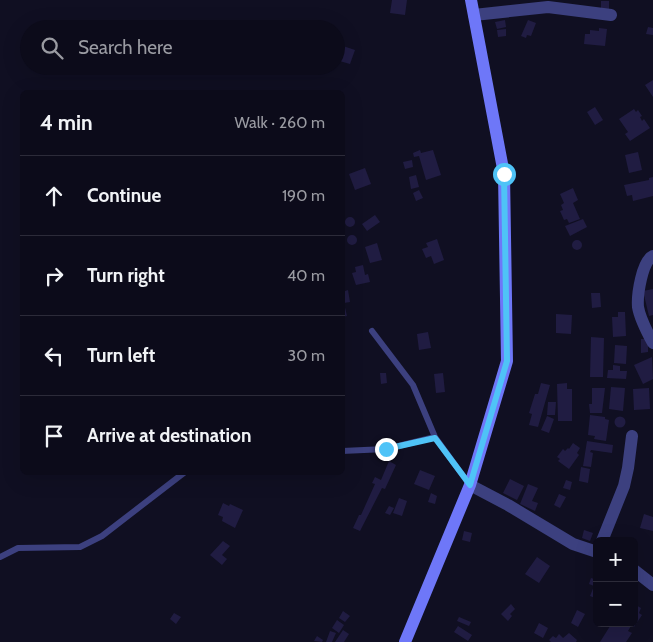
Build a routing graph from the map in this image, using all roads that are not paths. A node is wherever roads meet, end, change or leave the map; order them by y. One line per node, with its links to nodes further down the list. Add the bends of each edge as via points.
1 (471, 0): 2 (main road)
2 (474, 15): 3 (street, via 548,7); 11 (main road, via 504,174 507,361)
3 (611, 15)
4 (653, 256): 6 (street, via 645,262 638,306)
5 (372, 331): 8 (lane, via 413,384)
6 (653, 343)
7 (632, 436): 12 (street, via 624,486)
8 (435, 438): 9 (lane, via 386,449); 11 (lane)
9 (345, 451)
10 (182, 475): 14 (lane, via 102,536 80,548 18,548)
11 (470, 485): 13 (street, via 573,544); 17 (main road)
12 (604, 537)
13 (593, 551)
14 (0, 557)
15 (638, 573): 16 (street)
16 (653, 585)
17 (405, 642)

